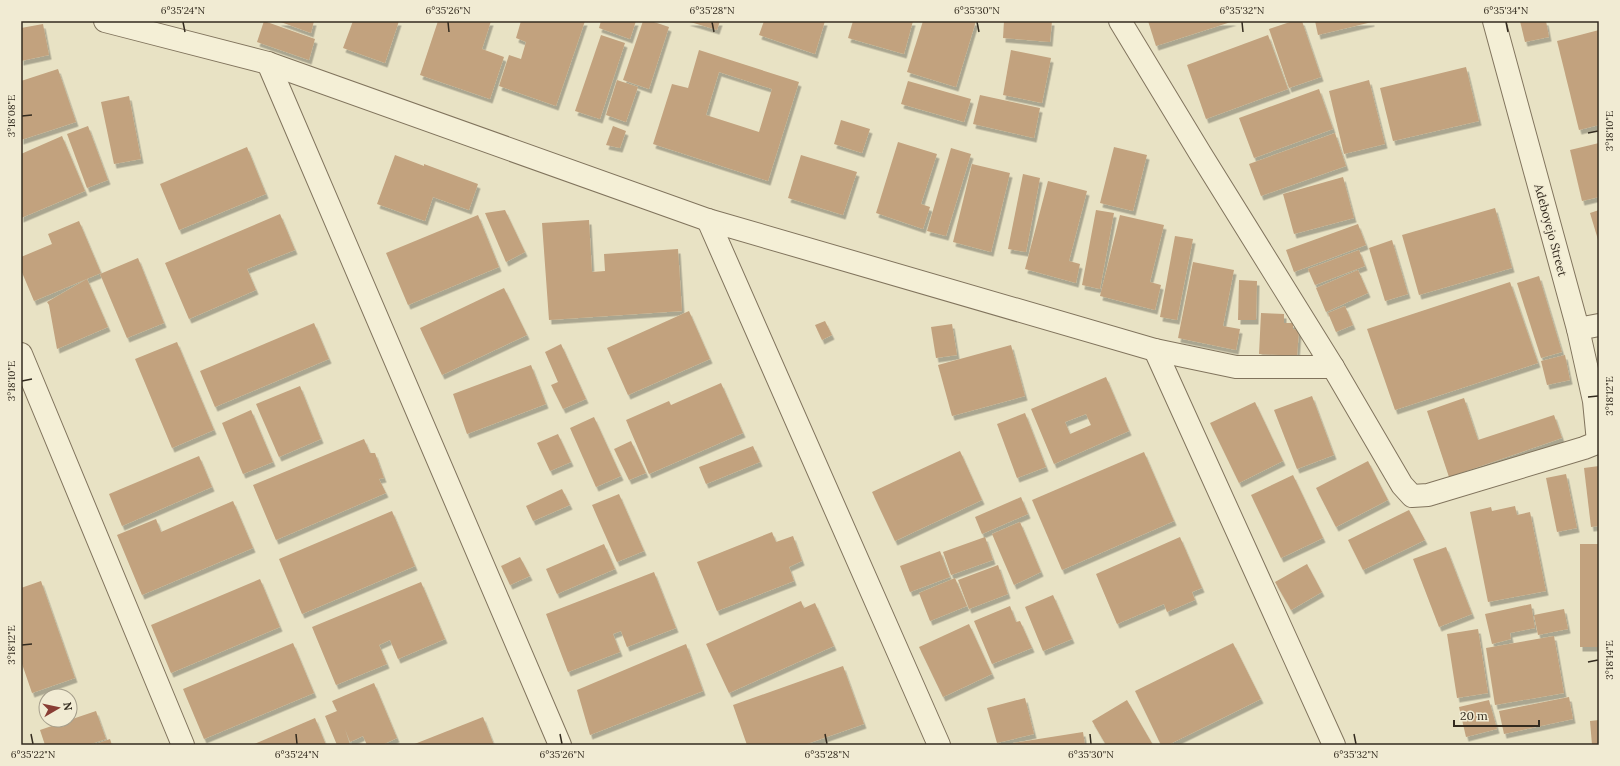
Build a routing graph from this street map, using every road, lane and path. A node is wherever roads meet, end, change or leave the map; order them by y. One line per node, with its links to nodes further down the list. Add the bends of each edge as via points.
1 (105, 21): 4 (street)
2 (1120, 21): 10 (street)
3 (1494, 21): 7 (street, Adeboyejo Street)
4 (268, 63): 5 (street); 13 (street)
5 (708, 220): 8 (street); 14 (street)
6 (1599, 325): 7 (street)
7 (1578, 329): 11 (street, Adeboyejo Street, via 1594,401)
8 (1155, 350): 10 (street, via 1236,367); 15 (street)
9 (21, 354): 12 (street)
10 (1333, 367): 11 (street, via 1402,485 1412,496 1428,495)
11 (1598, 442)
12 (183, 745)
13 (560, 745)
14 (939, 745)
15 (1334, 745)

